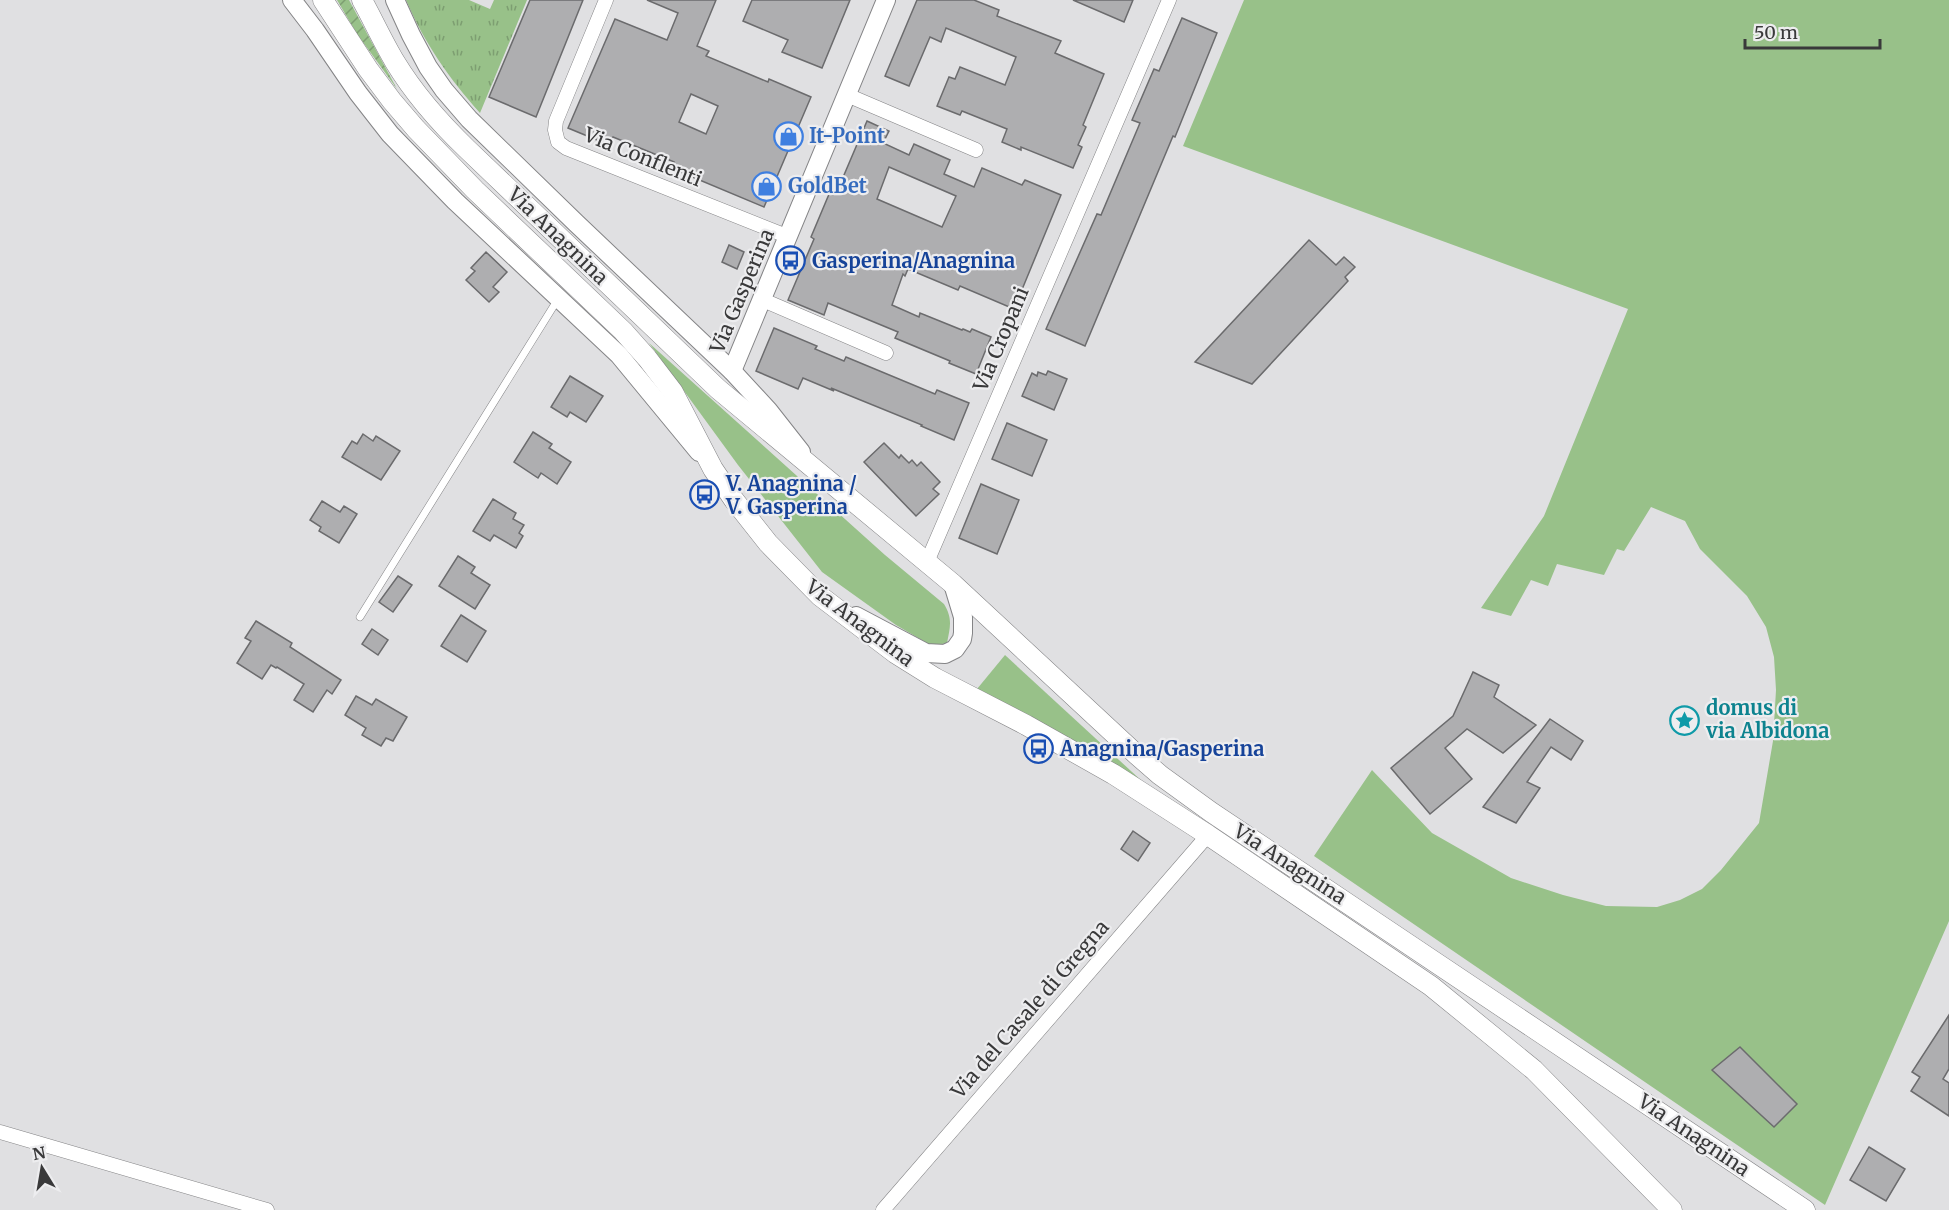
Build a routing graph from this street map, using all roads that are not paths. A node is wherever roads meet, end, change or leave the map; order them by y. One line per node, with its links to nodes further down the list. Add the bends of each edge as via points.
1 (291, 0): 11 (street, Via Anagnina, via 390,134)
2 (323, 0): 16 (main road, Via Anagnina, via 368,69 416,129 647,358 683,409)
3 (362, 0): 15 (main road, Via Anagnina, via 402,72 445,127 718,389)
4 (395, 0): 14 (street, Via Anagnina, via 428,67 461,110)
5 (606, 0): 10 (street, Via Conflenti, via 556,121 558,142)
6 (886, 0): 8 (street, Via Gasperina)
7 (1169, 0): 17 (street, Via Cropani)
8 (847, 96): 9 (street); 10 (street, Via Gasperina)
9 (976, 150)
10 (789, 237): 12 (street, Via Gasperina)
11 (558, 299): 16 (street, Via Anagnina, via 619,355); 20 (lane)
12 (763, 300): 13 (street); 14 (street, Via Gasperina)
13 (886, 354)
14 (732, 371): 15 (street, Via Anagnina)
15 (813, 468): 17 (main road, Via Anagnina)
16 (713, 469): 19 (main road, Via Anagnina, via 759,532)
17 (927, 562): 18 (main road, Via Anagnina)
18 (953, 584): 19 (street, via 963,617 963,633 955,649 945,654 926,653); 26 (main road, Via Anagnina, via 1125,744 1184,793)
19 (820, 596): 21 (main road, Via Anagnina, via 920,669 1083,755)
20 (360, 617)
21 (1208, 835): 24 (street, Via del Casale di Gregna); 25 (main road, Via Anagnina, via 1407,969 1466,1014 1552,1087)
22 (0, 1132): 23 (street)
23 (267, 1210)
24 (883, 1210)
25 (1672, 1210)
26 (1805, 1210)

